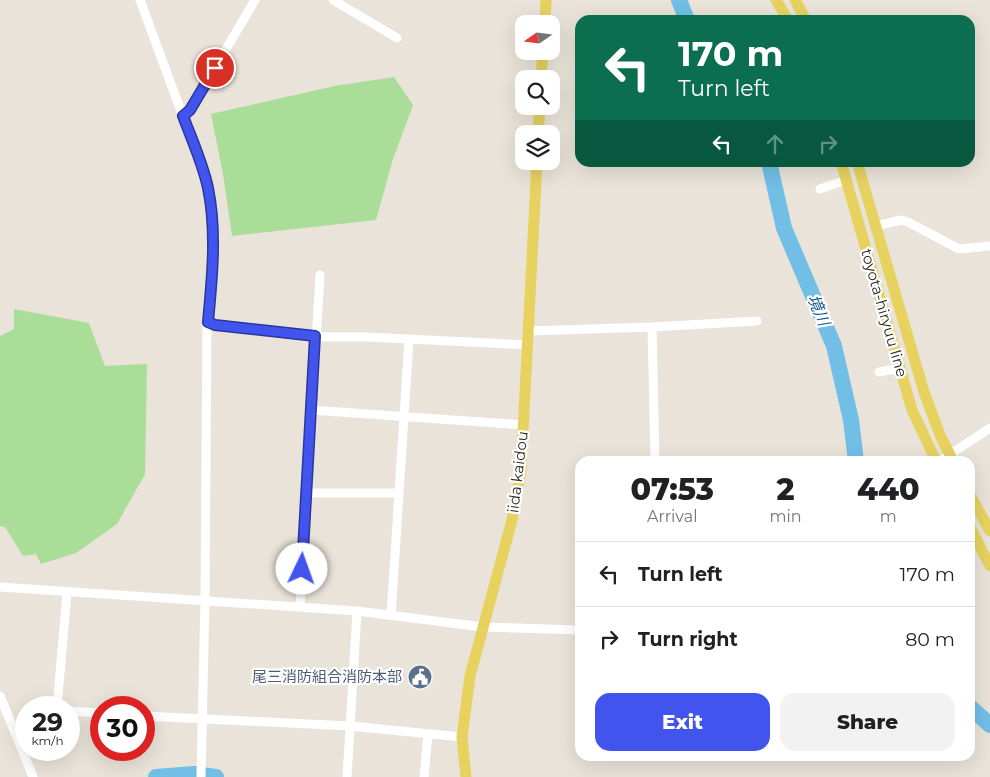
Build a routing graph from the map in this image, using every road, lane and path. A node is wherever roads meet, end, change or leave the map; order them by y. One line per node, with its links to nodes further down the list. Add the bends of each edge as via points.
1 (140, 0): 11 (street)
2 (255, 0): 11 (street, via 190,110)
3 (333, 0): 10 (street)
4 (546, 0): 7 (main road)
5 (776, 0): 8 (main road)
6 (795, 0): 9 (main road)
7 (545, 15)
8 (785, 15)
9 (803, 15)
10 (397, 38)
11 (183, 116): 21 (street, via 203,171 210,202 212,283)
12 (842, 167): 15 (main road, toyota-hiryuu line)
13 (858, 167): 17 (main road, toyota-hiryuu line)
14 (537, 170): 23 (main road, iida kaidou)
15 (846, 180): 16 (street); 27 (main road, toyota-hiryuu line)
16 (820, 189)
17 (876, 226): 18 (street, via 901,220 959,249); 35 (main road, toyota-hiryuu line)
18 (990, 246)
19 (320, 275): 24 (street)
20 (757, 321): 22 (street)
21 (208, 322): 24 (street); 45 (street)
22 (652, 327): 23 (street); 33 (street)
23 (529, 331): 26 (main road, iida kaidou)
24 (315, 336): 25 (street); 29 (street)
25 (409, 340): 26 (street); 30 (street)
26 (528, 345): 31 (main road, iida kaidou)
27 (900, 368): 28 (street); 34 (main road, toyota-hiryuu line, via 912,410)
28 (879, 372)
29 (311, 410): 30 (street); 37 (street)
30 (405, 417): 31 (street); 38 (street)
31 (524, 425): 49 (main road, iida kaidou, via 513,517)
32 (990, 428): 36 (street)
33 (655, 456)
34 (934, 456)
35 (946, 456)
36 (951, 456)
37 (307, 493): 38 (street); 46 (street)
38 (399, 493): 48 (street)
39 (975, 504): 40 (main road)
40 (990, 531)
41 (975, 537): 42 (main road)
42 (990, 566)
43 (0, 587): 44 (street)
44 (67, 592): 45 (street); 52 (street)
45 (205, 600): 46 (street); 54 (street)
46 (300, 607): 47 (street)
47 (357, 611): 48 (street); 55 (street)
48 (391, 615): 49 (street)
49 (484, 627): 50 (street); 57 (main road, iida kaidou, via 470,676)
50 (575, 630)
51 (0, 696): 58 (street)
52 (58, 696)
53 (155, 717): 54 (street)
54 (202, 720): 55 (street); 59 (street)
55 (350, 726): 56 (street); 60 (street)
56 (428, 734): 57 (street); 61 (street)
57 (462, 737): 62 (main road, iida kaidou)
58 (33, 777)
59 (201, 777)
60 (347, 777)
61 (424, 777)
62 (466, 777)

